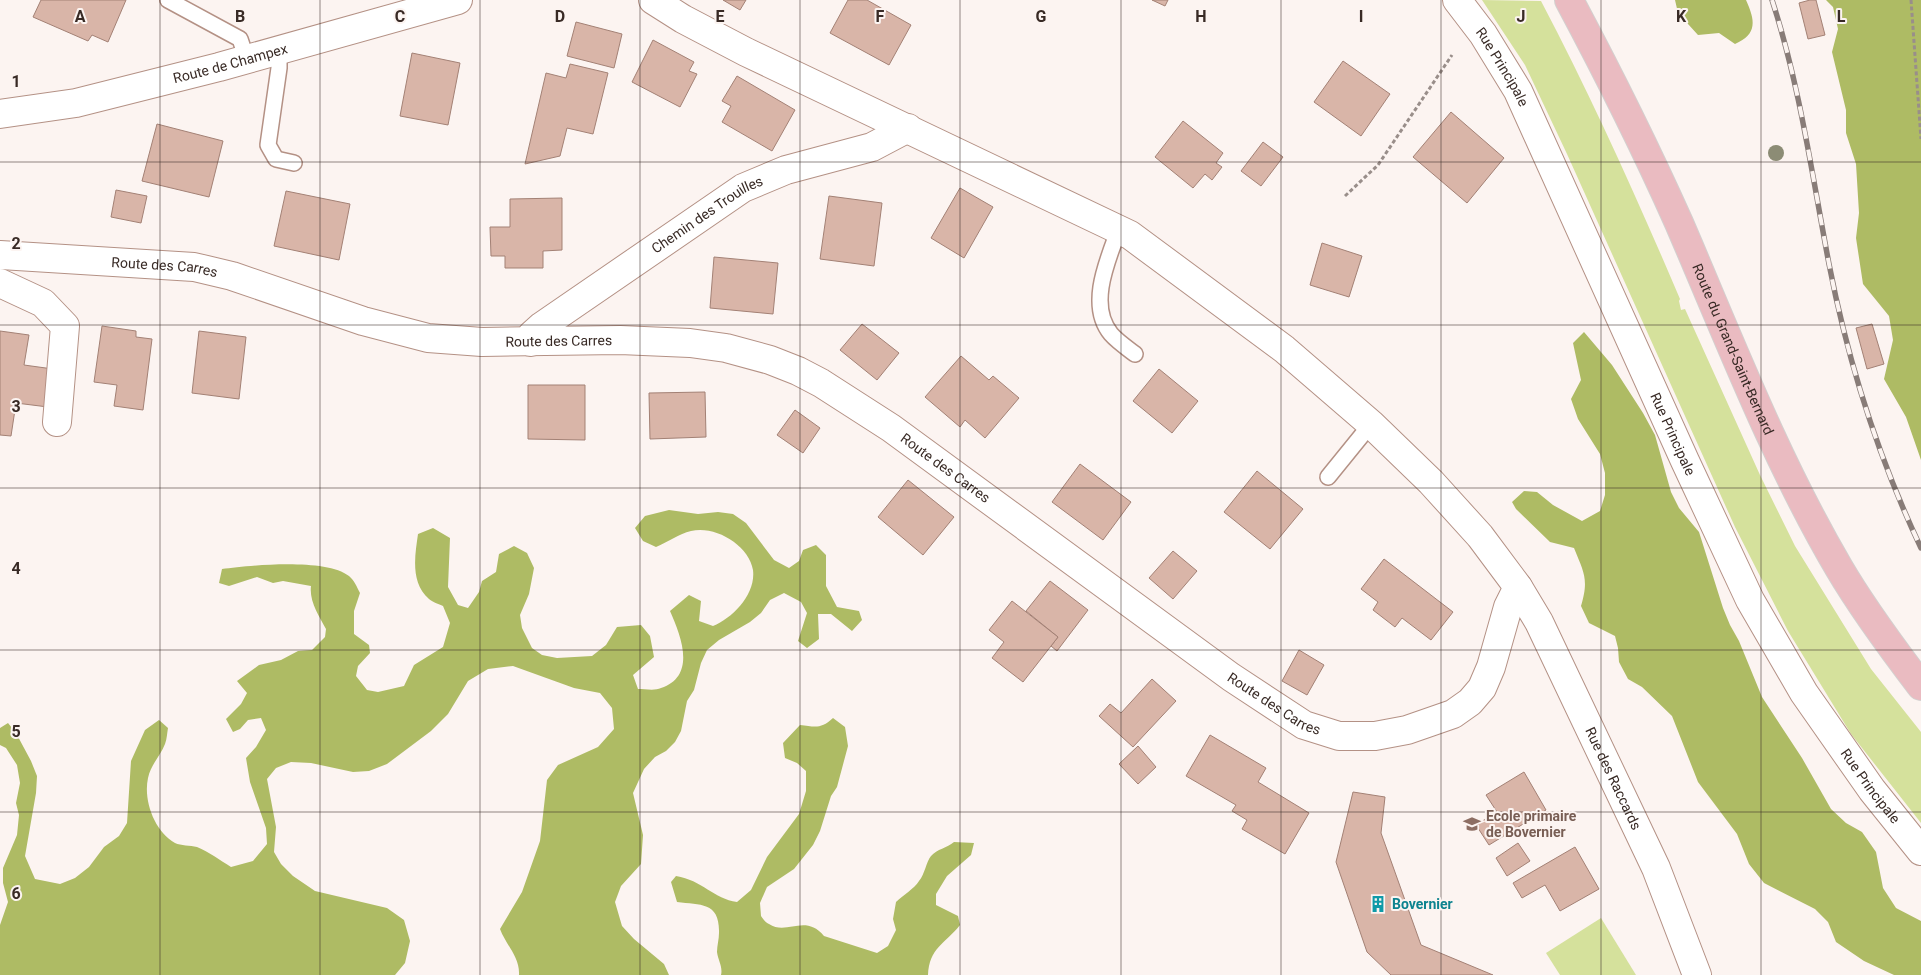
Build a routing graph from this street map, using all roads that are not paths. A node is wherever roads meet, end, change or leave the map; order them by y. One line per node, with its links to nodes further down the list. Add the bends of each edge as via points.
1 (168, 0): 7 (lane, via 240,39)
2 (458, 0): 6 (street, Route de Champex)
3 (653, 0): 9 (street, via 746,52)
4 (1456, 0): 21 (street, Rue Principale, via 1483,34 1518,91 1750,600 1804,694 1872,790)
5 (1569, 0): 20 (main road, Route du Grand-Saint-Bernard, via 1611,78 1678,220 1788,472 1840,569)
6 (279, 51): 7 (street, Route de Champex); 10 (lane, via 268,145 276,159)
7 (247, 60): 8 (street, Route de Champex, via 76,103)
8 (0, 114)
9 (908, 128): 11 (street); 14 (street, Chemin des Trouilles, via 872,147 786,170 743,188 542,326 532,335)
10 (294, 162)
11 (1118, 229): 15 (lane, via 1104,270 1100,298 1102,319 1111,334); 17 (street, via 1284,349)
12 (0, 255): 14 (street, Route des Carres, via 194,267 428,338)
13 (0, 283): 16 (street, via 43,303 65,326)
14 (531, 342): 19 (street, Route des Carres, via 690,342 726,348 798,371 919,448 1231,677 1304,725 1339,736 1375,736 1406,730 1453,714 1470,702 1482,688 1491,667 1508,607)
15 (1135, 354)
16 (57, 422)
17 (1370, 424): 18 (lane); 19 (street, via 1431,482 1480,536)
18 (1328, 477)
19 (1518, 587): 22 (street, Rue des Raccards, via 1539,622 1656,868)
20 (1921, 686)
21 (1921, 851)
22 (1697, 975)

